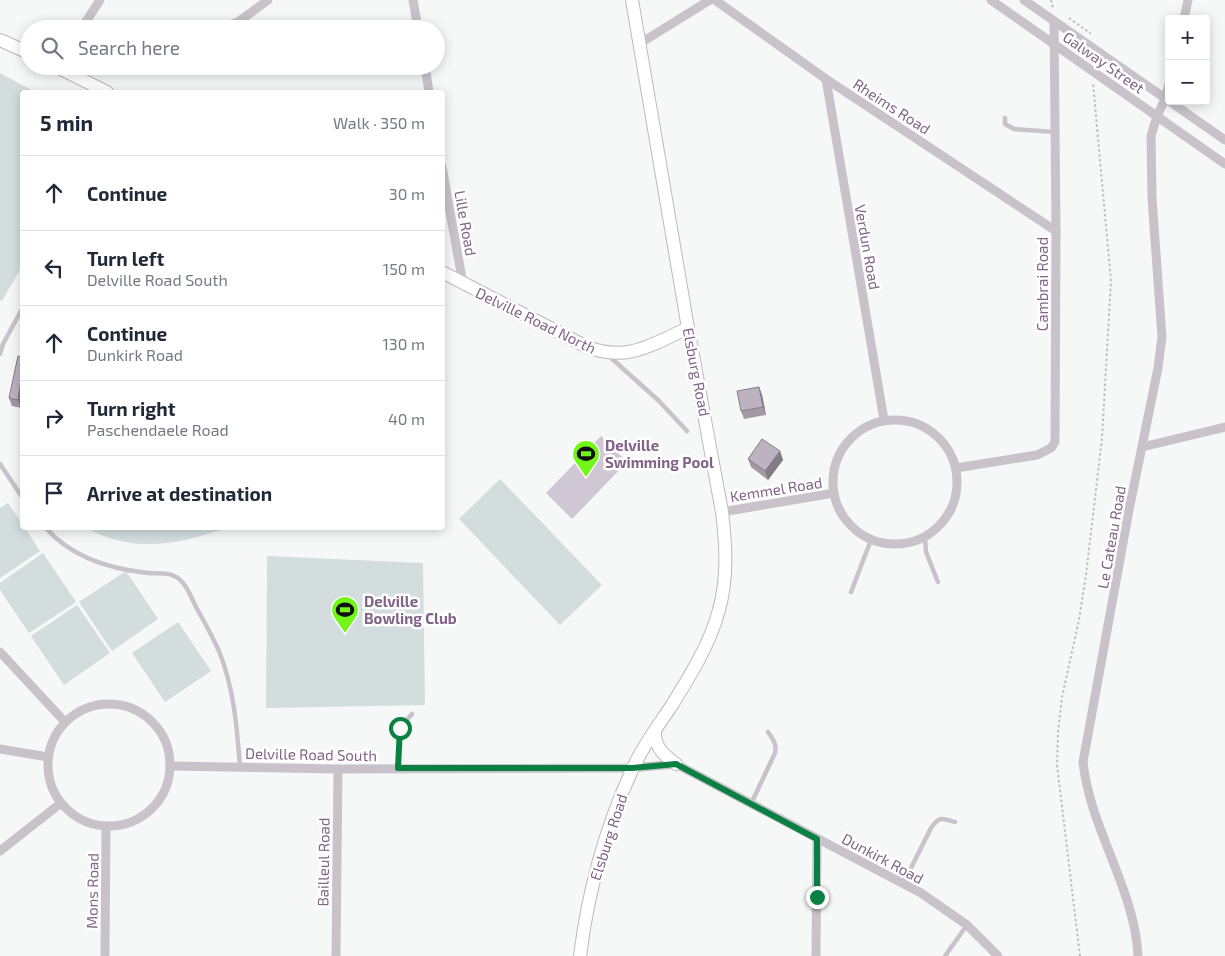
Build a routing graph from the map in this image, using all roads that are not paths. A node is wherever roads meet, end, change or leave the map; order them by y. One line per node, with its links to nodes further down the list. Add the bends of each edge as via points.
1 (100, 0): 11 (street)
2 (268, 0): 12 (street)
3 (413, 0): 13 (street)
4 (632, 0): 17 (main road, Elsburg Road)
5 (710, 0): 17 (street)
6 (715, 0): 21 (street, Rheims Road)
7 (991, 0): 16 (street, Galway Street)
8 (1024, 0): 14 (street, Galway Street)
9 (1188, 0): 10 (street)
10 (1185, 15)
11 (87, 20)
12 (241, 20)
13 (416, 20)
14 (1054, 21): 16 (street, Cambrai Road); 24 (street, Galway Street)
15 (0, 40): 18 (main road)
16 (1054, 43): 26 (street, Galway Street); 28 (street, Cambrai Road)
17 (639, 44): 36 (main road, Elsburg Road)
18 (20, 49)
19 (73, 75): 22 (main road)
20 (426, 75): 23 (street)
21 (826, 79): 32 (street, Rheims Road); 39 (street, Verdun Road)
22 (103, 90)
23 (429, 90)
24 (1165, 99): 26 (street, Le Cateau Road)
25 (1174, 105): 29 (street, Galway Street)
26 (1157, 116): 30 (street, Galway Street); 42 (street, Le Cateau Road, via 1150,136 1162,337)
27 (1005, 118): 28 (lane, via 1005,124 1014,129)
28 (1055, 132): 32 (street, Cambrai Road)
29 (1225, 140)
30 (1225, 164)
31 (445, 184): 34 (street, Lille Road)
32 (1056, 232): 44 (street, Cambrai Road, via 1055,442 1051,448 1037,454)
33 (445, 274): 34 (main road, Delville Road North)
34 (463, 284): 37 (main road, Delville Road North, via 585,346)
35 (20, 313): 38 (lane)
36 (688, 328): 37 (main road, Delville Road North, via 637,350); 47 (main road, Elsburg Road)
37 (606, 353): 41 (lane)
38 (0, 354)
39 (884, 420): 44 (street, via 908,420 929,430 946,446); 45 (street, via 862,428 845,444 835,464)
40 (1225, 427): 42 (street)
41 (688, 431)
42 (1142, 447): 80 (street, Le Cateau Road, via 1083,762 1087,787 1134,925)
43 (0, 464): 46 (lane)
44 (956, 468): 49 (street, via 958,482 952,508 945,520)
45 (834, 493): 47 (street, Kemmel Road); 50 (street, via 849,524)
46 (20, 494)
47 (722, 512): 56 (main road, Elsburg Road, via 725,572 720,609 700,658)
48 (48, 530): 62 (lane, via 85,558 118,568 175,576 181,581 218,651 228,680 236,713)
49 (925, 538): 50 (street, via 898,545); 51 (lane, via 926,552)
50 (871, 540): 52 (lane)
51 (938, 582)
52 (851, 592)
53 (0, 652): 55 (street)
54 (412, 714): 63 (lane, via 400,728)
55 (65, 722): 59 (street, via 52,742); 61 (street, via 97,705 132,709 160,732)
56 (655, 731): 60 (main road, via 659,749); 64 (main road, Elsburg Road)
57 (768, 732): 67 (lane, via 774,739 776,753)
58 (0, 749): 59 (street)
59 (48, 756): 66 (street, via 50,781)
60 (676, 764): 64 (street); 67 (street, Dunkirk Road)
61 (170, 766): 62 (street, Delville Road South); 69 (street, via 165,790 151,810 130,823)
62 (240, 767): 65 (street, Delville Road South)
63 (398, 768): 64 (street, Delville Road South); 65 (street, Delville Road South)
64 (632, 768): 76 (main road, Elsburg Road, via 609,827 590,891)
65 (338, 769): 75 (street, Bailleul Road)
66 (61, 803): 69 (street, via 81,820); 71 (street)
67 (751, 804): 70 (street, Dunkirk Road)
68 (955, 822): 72 (lane, via 943,818 936,821)
69 (106, 827): 74 (street, Mons Road)
70 (817, 839): 72 (street, Dunkirk Road); 77 (street)
71 (0, 851)
72 (903, 884): 73 (street, Dunkirk Road)
73 (966, 924): 78 (lane); 79 (street, Dunkirk Road)
74 (105, 956)
75 (336, 956)
76 (580, 956)
77 (816, 956)
78 (945, 956)
79 (998, 956)
80 (1138, 956)

